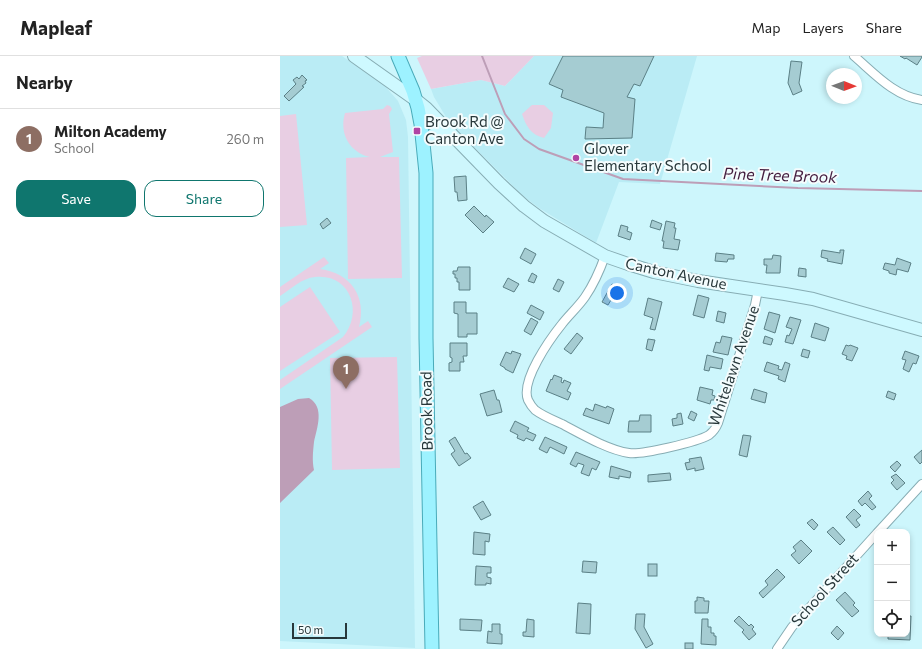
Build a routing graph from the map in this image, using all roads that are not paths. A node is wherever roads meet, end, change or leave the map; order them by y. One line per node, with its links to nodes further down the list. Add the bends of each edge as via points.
1 (354, 56): 6 (street, Canton Avenue)
2 (398, 56): 6 (main road, Brook Road)
3 (407, 56): 6 (main road, Brook Road, via 421,88)
4 (854, 56): 5 (street, via 898,92)
5 (922, 100)
6 (421, 104): 7 (street, Canton Avenue); 8 (main road, Brook Road); 9 (main road, Brook Road)
7 (450, 132): 8 (street, via 440,130); 10 (street, Canton Avenue, via 531,212)
8 (430, 139): 9 (main road, Brook Road)
9 (426, 173): 16 (main road, Brook Road, via 426,346)
10 (605, 256): 11 (street, Canton Avenue, via 654,272); 11 (street, Whitelawn Avenue, via 585,297 542,353 528,382 527,397 534,409 543,415 628,453 653,452 702,438 713,431 718,423)
11 (758, 290): 12 (street, Canton Avenue, via 813,299)
12 (922, 330)
13 (922, 484): 14 (street, School Street)
14 (881, 529)
15 (874, 536): 17 (street, School Street, via 792,627)
16 (432, 649)
17 (777, 649)

